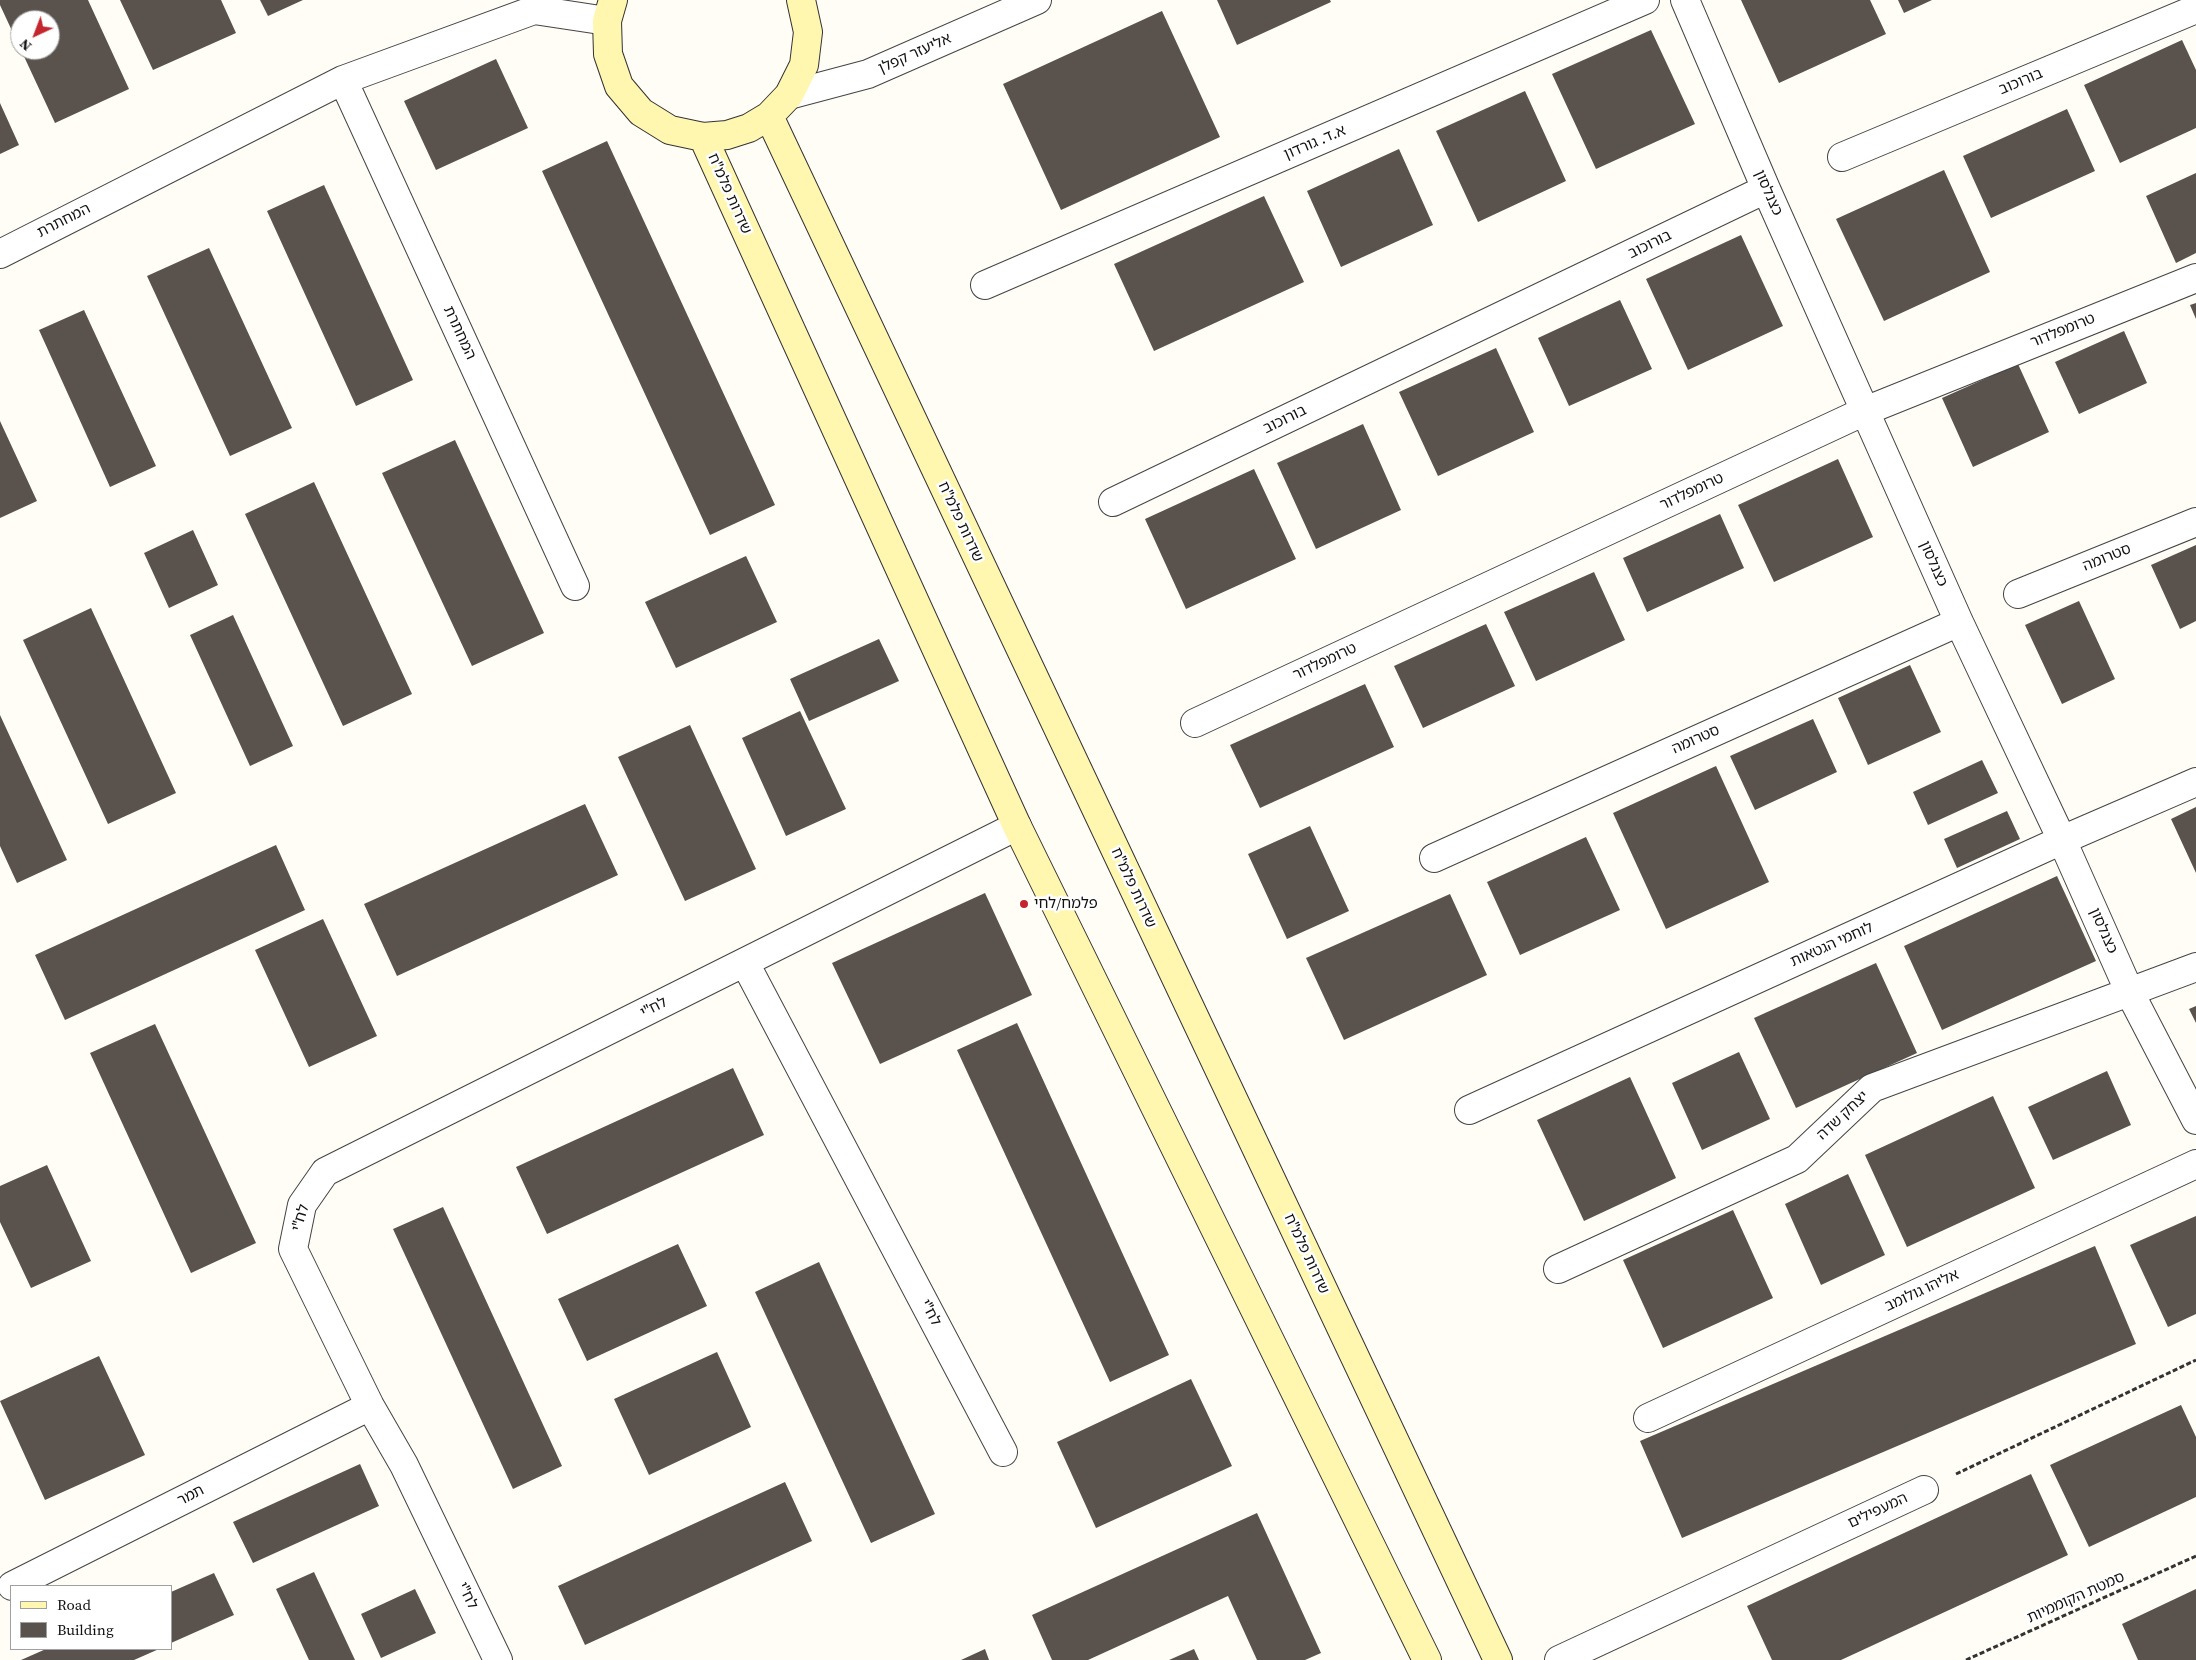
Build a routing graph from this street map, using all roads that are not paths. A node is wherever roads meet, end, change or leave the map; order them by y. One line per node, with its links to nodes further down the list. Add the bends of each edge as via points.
1 (802, 0): 8 (street, via 808,32 804,65)
2 (1037, 0): 8 (street, אליעזר קפלן, via 868,74)
3 (1645, 0): 15 (street, א.ד. גורדון)
4 (1685, 0): 12 (street, כצנלסון)
5 (2196, 9): 11 (street, בורוכוב)
6 (610, 10): 7 (street, המחתרת, via 534,10); 10 (street, via 608,54 619,86 641,112 670,130)
7 (343, 80): 13 (street, המחתרת); 19 (street, המחתרת)
8 (789, 95): 9 (street)
9 (769, 116): 10 (street, via 749,128 727,135); 41 (street, שדרות פלמ"ח)
10 (703, 137): 24 (street, שדרות פלמ"ח)
11 (1842, 157)
12 (1766, 189): 16 (street, כצנלסון); 17 (street, בורוכוב)
13 (0, 254)
14 (2196, 278): 16 (street, טרומפלדור)
15 (985, 286)
16 (1865, 411): 21 (street, כצנלסון); 22 (street, טרומפלדור)
17 (1113, 502)
18 (2196, 522): 20 (street, סטרומה)
19 (575, 586)
20 (2018, 594)
21 (1959, 622): 25 (street, כצנלסון); 26 (street, סטרומה)
22 (1195, 723)
23 (2196, 782): 25 (street, לוחמי הגטאות)
24 (1017, 826): 27 (street, לח"י); 40 (street, שדרות פלמ"ח)
25 (2062, 840): 29 (street, כצנלסון); 30 (street, לוחמי הגטאות)
26 (1434, 858)
27 (744, 963): 34 (street, לח"י, via 325,1172 302,1205 293,1249); 36 (street, לח"י)
28 (2196, 967): 29 (street, יצחק שדה)
29 (2130, 993): 31 (street, כצנלסון); 33 (street, יצחק שדה, via 1872,1088 1797,1159)
30 (1469, 1110)
31 (2196, 1120)
32 (2196, 1164): 35 (street, אליהו גולומב)
33 (1558, 1269)
34 (370, 1406): 38 (street, תמר); 39 (street, לח"י, via 404,1466)
35 (1648, 1418)
36 (1003, 1452)
37 (1924, 1490): 42 (street, המעפילים)
38 (13, 1585)
39 (498, 1660)
40 (1427, 1660)
41 (1498, 1660)
42 (1559, 1660)

